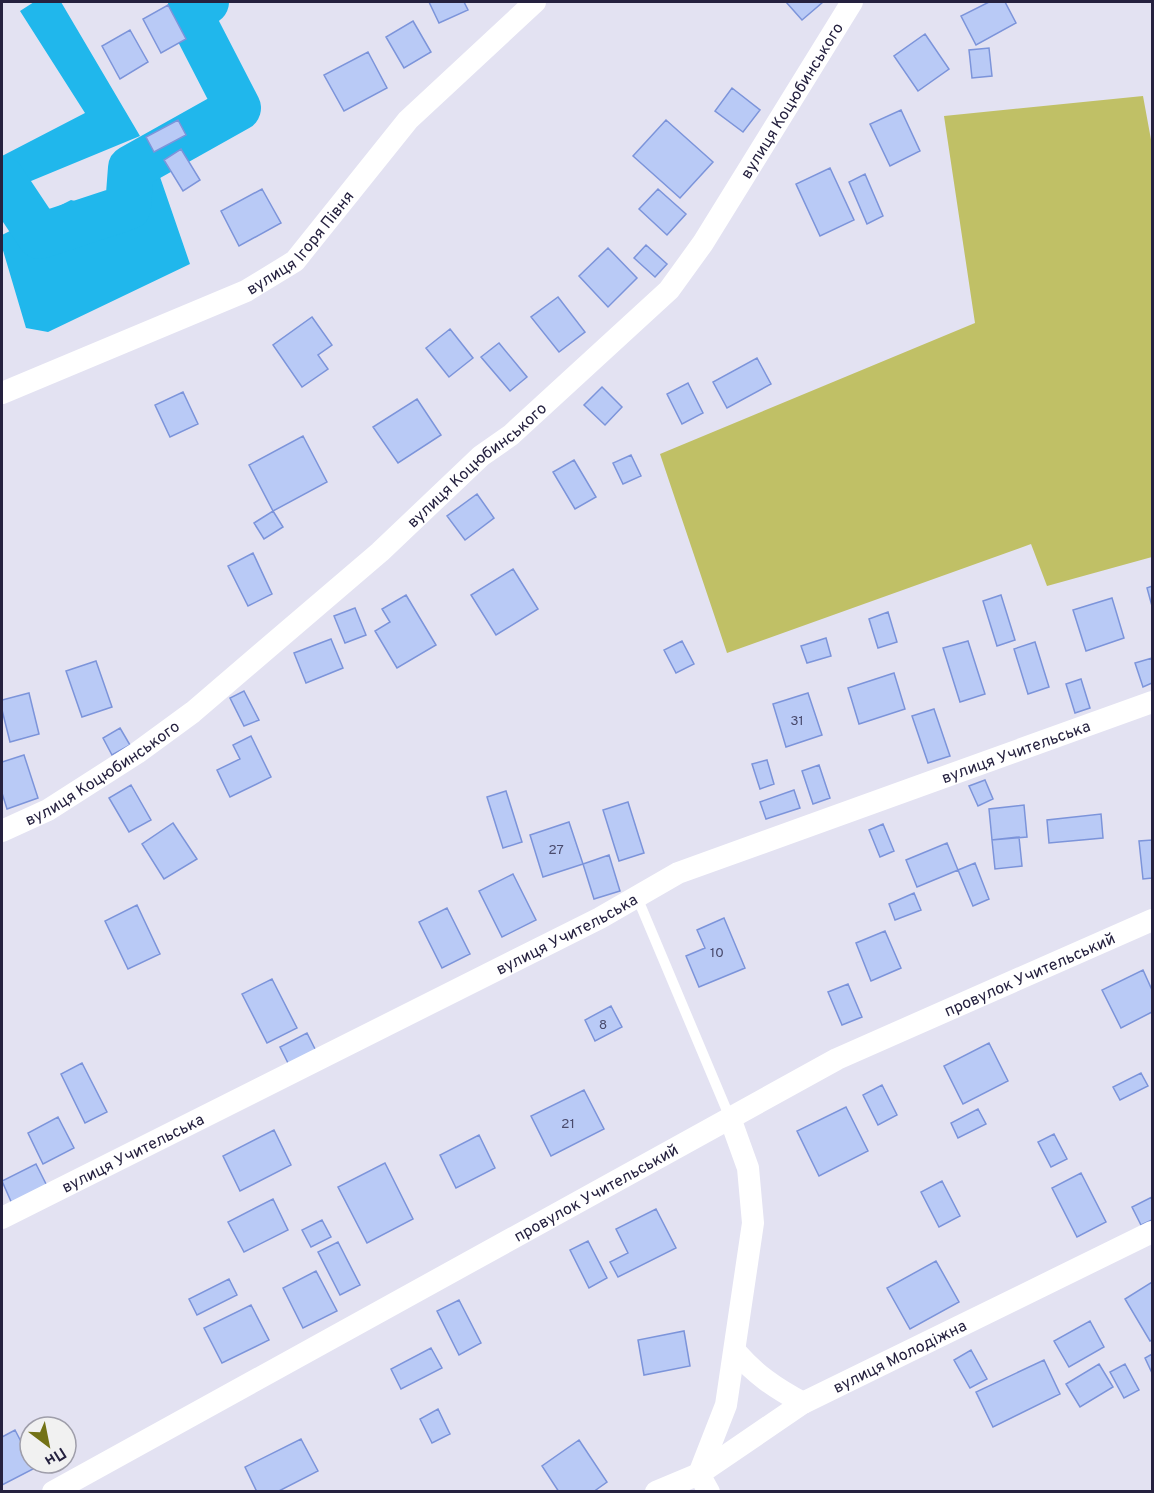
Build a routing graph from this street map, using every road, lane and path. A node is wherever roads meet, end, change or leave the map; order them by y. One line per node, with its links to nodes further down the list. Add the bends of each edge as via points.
1 (536, 2): 3 (street, вулиця Ігоря Півня, via 408,120 295,261 246,291)
2 (852, 2): 5 (street, вулиця Коцюбинського, via 703,243 669,290 511,435 481,456 380,552 193,712 48,810)
3 (2, 393)
4 (1152, 702): 6 (street, вулиця Учительська, via 678,873)
5 (2, 831)
6 (637, 897): 8 (lane); 9 (street, вулиця Учительська)
7 (1152, 920): 8 (street, провулок Учительський, via 837,1059)
8 (730, 1118): 11 (street, via 748,1168 753,1223); 14 (street, провулок Учительський)
9 (2, 1218)
10 (1152, 1232): 12 (street, вулиця Молодіжна)
11 (735, 1351): 12 (street, via 752,1371); 13 (street, via 726,1405)
12 (803, 1403): 13 (street, вулиця Молодіжна)
13 (704, 1483): 15 (street, вулиця Молодіжна)
14 (53, 1491)
15 (656, 1491)

